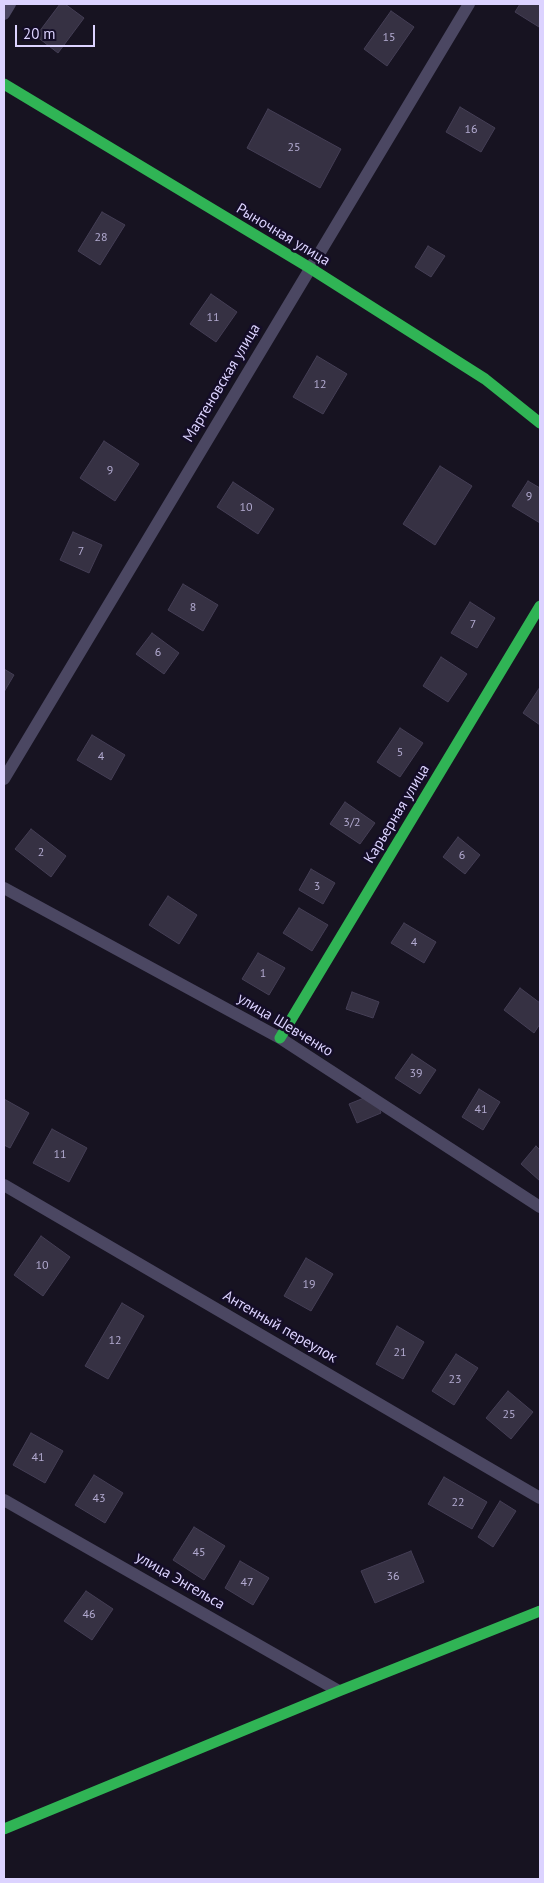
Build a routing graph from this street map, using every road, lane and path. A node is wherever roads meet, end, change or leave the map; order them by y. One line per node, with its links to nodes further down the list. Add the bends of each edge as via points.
1 (10, 4): 3 (lane)
2 (469, 4): 5 (lane, Мартеновская улица)
3 (4, 14)
4 (4, 84): 5 (street, Рыночная улица)
5 (310, 268): 6 (street, Рыночная улица, via 485,379); 8 (lane, Мартеновская улица)
6 (540, 423)
7 (540, 606): 10 (street, Карьерная улица)
8 (4, 778)
9 (4, 888): 10 (lane, улица Шевченко)
10 (280, 1038): 12 (lane, улица Шевченко)
11 (4, 1185): 13 (lane, Антенный переулок)
12 (540, 1207)
13 (540, 1498)
14 (4, 1500): 16 (lane, улица Энгельса)
15 (540, 1611): 16 (street)
16 (339, 1691): 17 (street)
17 (4, 1829)

